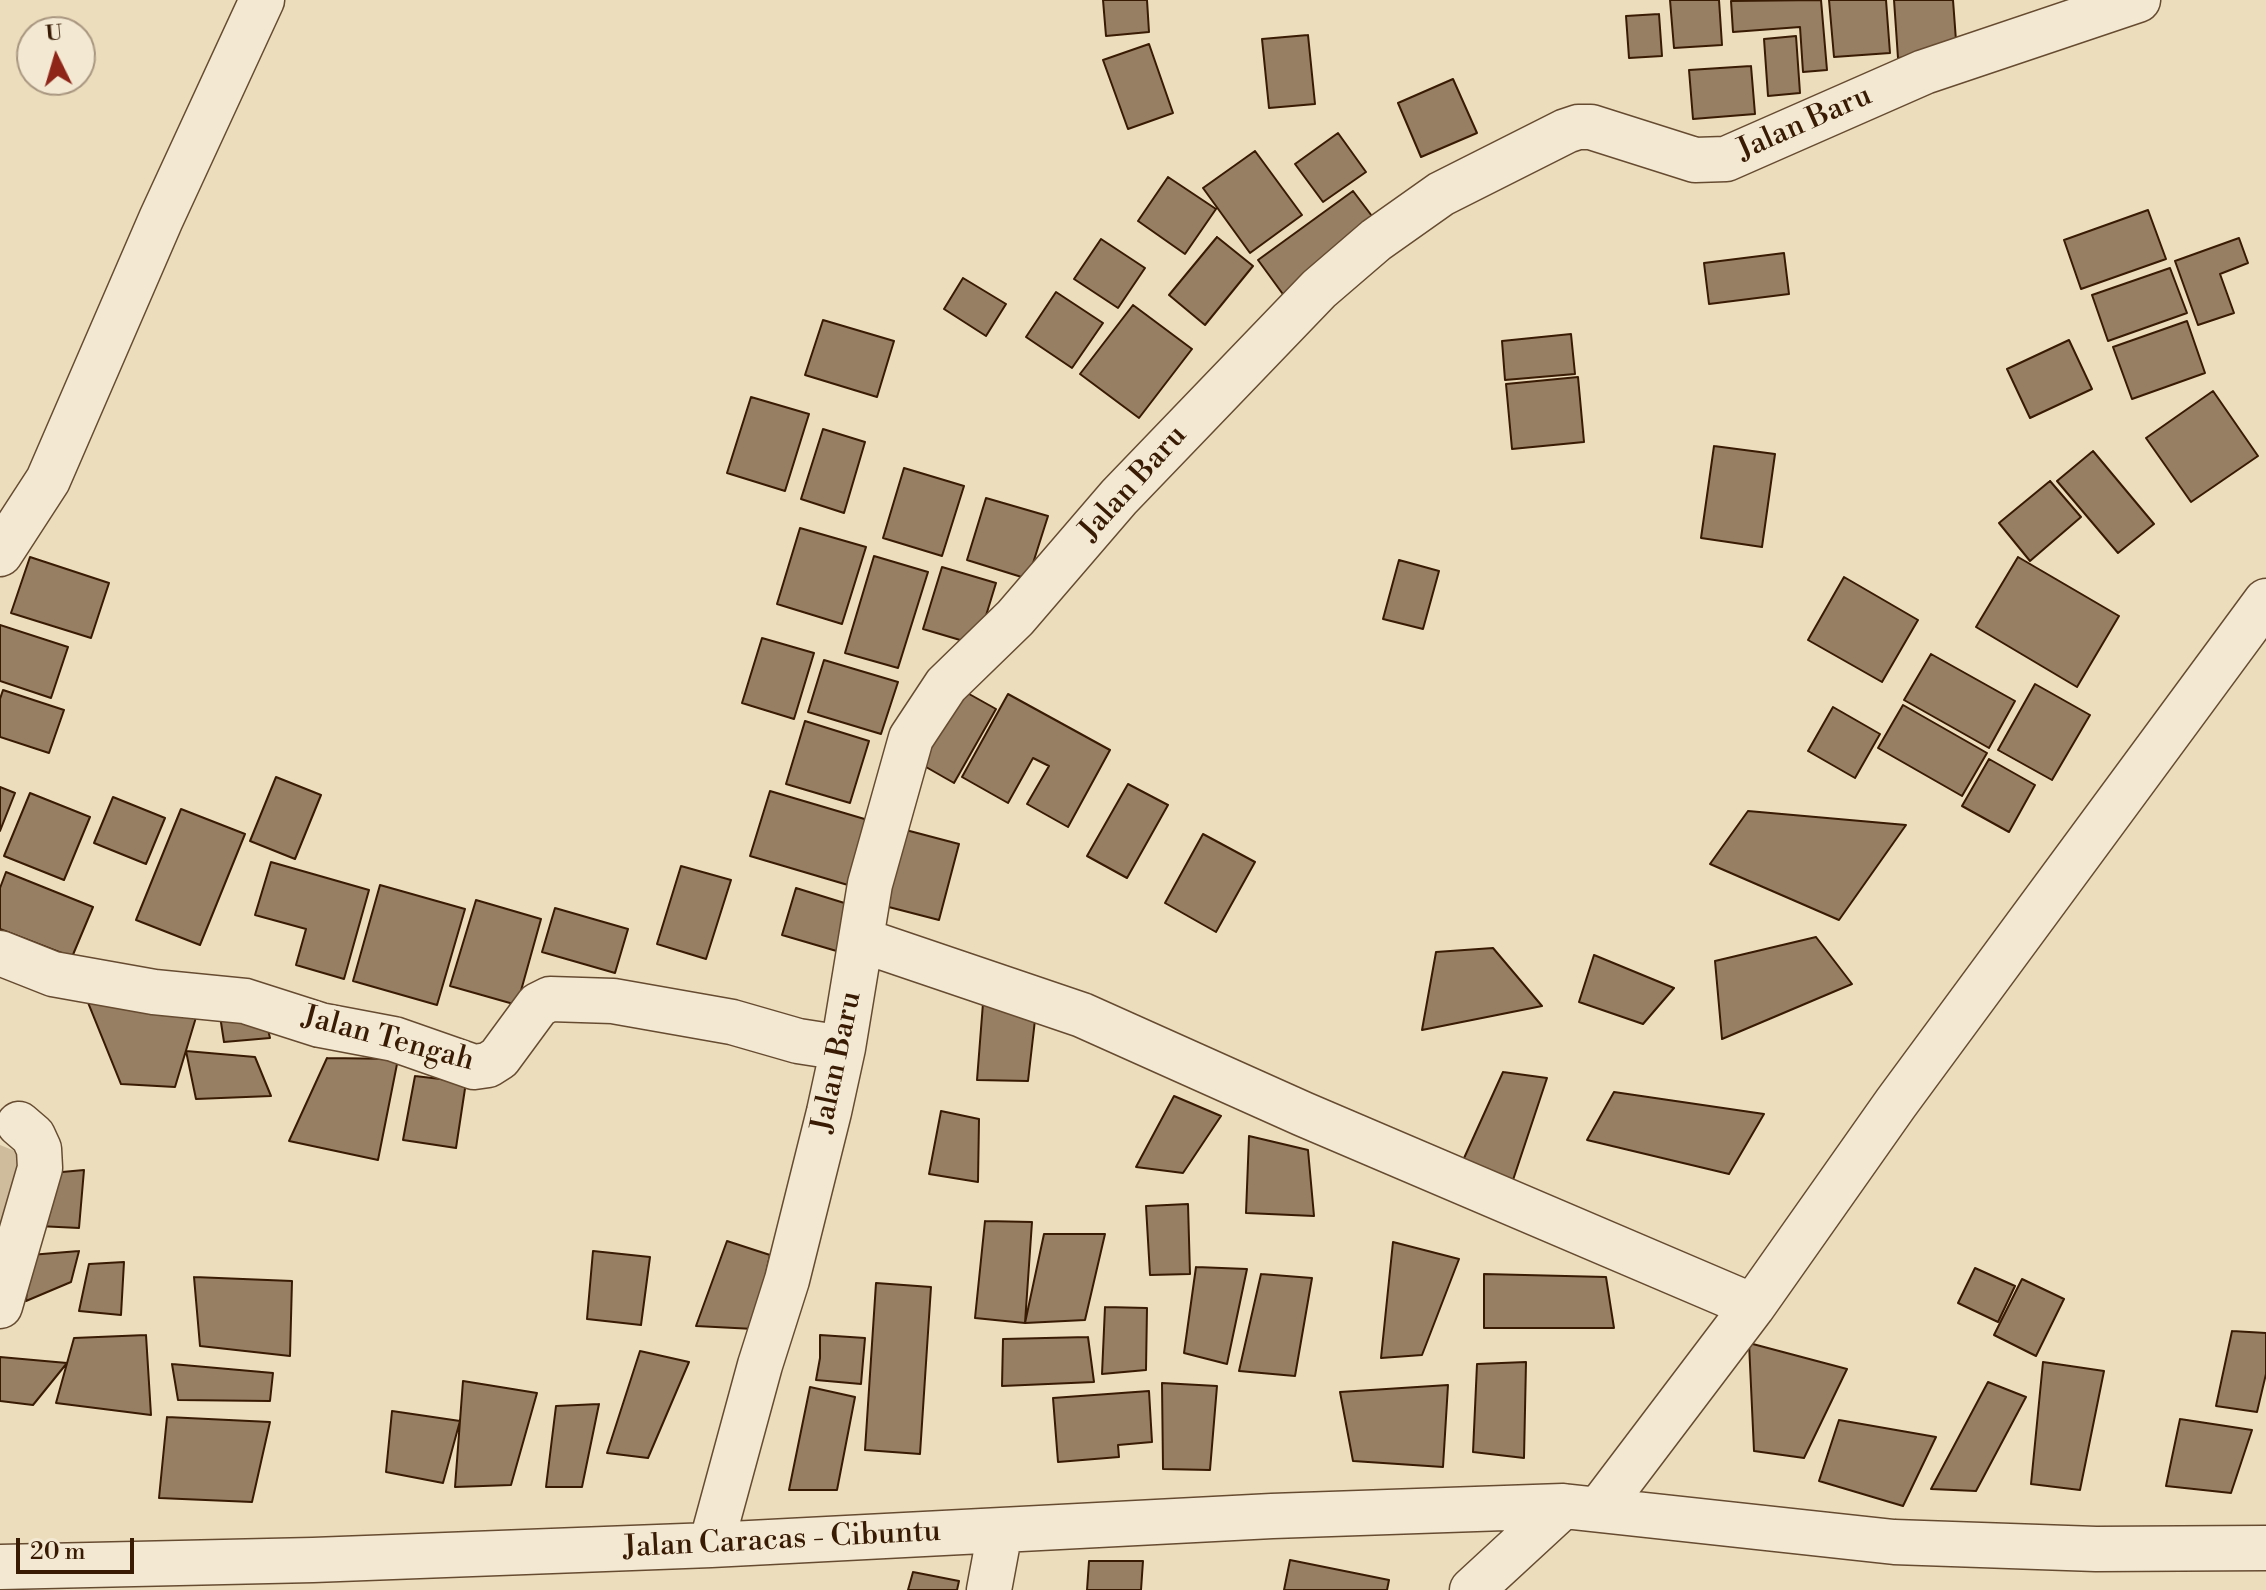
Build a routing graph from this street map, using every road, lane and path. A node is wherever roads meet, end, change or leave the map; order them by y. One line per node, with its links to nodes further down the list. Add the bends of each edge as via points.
1 (262, 0): 3 (street, via 48,480)
2 (2138, 0): 5 (street, Jalan Baru, via 1924,72 1726,159 1695,160 1578,127 1441,194 1376,240 1244,365 1119,497 1015,618 946,685 911,738 870,884)
3 (0, 554)
4 (2266, 601): 10 (street, via 1905,1090)
5 (861, 940): 7 (street, Jalan Baru); 10 (street, via 1082,1015)
6 (0, 953): 7 (street, Jalan Tengah, via 77,979 245,1001 320,1025 394,1039 474,1067 499,1058 538,1005 550,999 613,1001)
7 (843, 1048): 13 (street, Jalan Baru, via 787,1280)
8 (19, 1124): 9 (street, via 33,1136 40,1168)
9 (0, 1306)
10 (1753, 1306): 11 (street)
11 (1581, 1507): 12 (street, Jalan Caracas - Cibuntu); 14 (street, Jalan Caracas - Cibuntu, via 1894,1542); 18 (street)
12 (1000, 1531): 13 (street, Jalan Caracas - Cibuntu); 17 (street)
13 (711, 1545): 16 (street, Jalan Caracas - Cibuntu)
14 (2266, 1548)
15 (0, 1567): 16 (street, Jalan Caracas - Cibuntu)
16 (310, 1575)
17 (989, 1590)
18 (1472, 1590)

